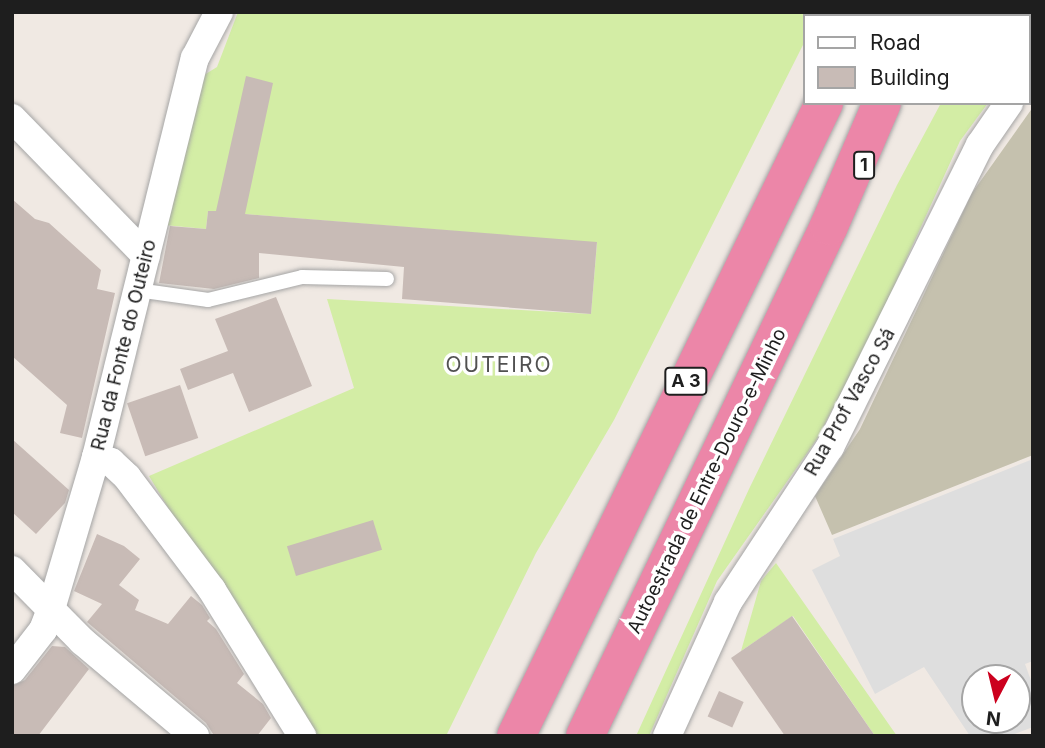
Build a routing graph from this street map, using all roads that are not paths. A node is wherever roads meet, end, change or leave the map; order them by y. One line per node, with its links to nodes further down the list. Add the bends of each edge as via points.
1 (217, 14): 10 (street, Rua da Fonte do Outeiro, via 195,58)
2 (807, 105): 8 (highway)
3 (823, 105): 8 (highway)
4 (881, 105): 9 (highway, 1)
5 (898, 105): 9 (highway, 1)
6 (1008, 105): 21 (street, Rua Prof Vasco Sá, via 980,145 830,447 728,602)
7 (12, 118): 10 (street)
8 (762, 225): 19 (highway, A 3)
9 (829, 226): 20 (highway, Autoestrada de Entre-Douro-e-Minho)
10 (146, 256): 12 (street, Rua da Fonte do Outeiro)
11 (387, 279): 12 (lane, via 302,277 208,300)
12 (137, 290): 13 (street, Rua da Fonte do Outeiro)
13 (96, 457): 15 (street, Rua da Fonte do Outeiro); 18 (street, via 111,462 127,477 212,590)
14 (12, 570): 15 (street)
15 (51, 609): 16 (street, Rua da Fonte do Outeiro, via 43,630); 17 (street)
16 (12, 670)
17 (195, 736)
18 (302, 736)
19 (516, 736)
20 (585, 736)
21 (667, 736)

